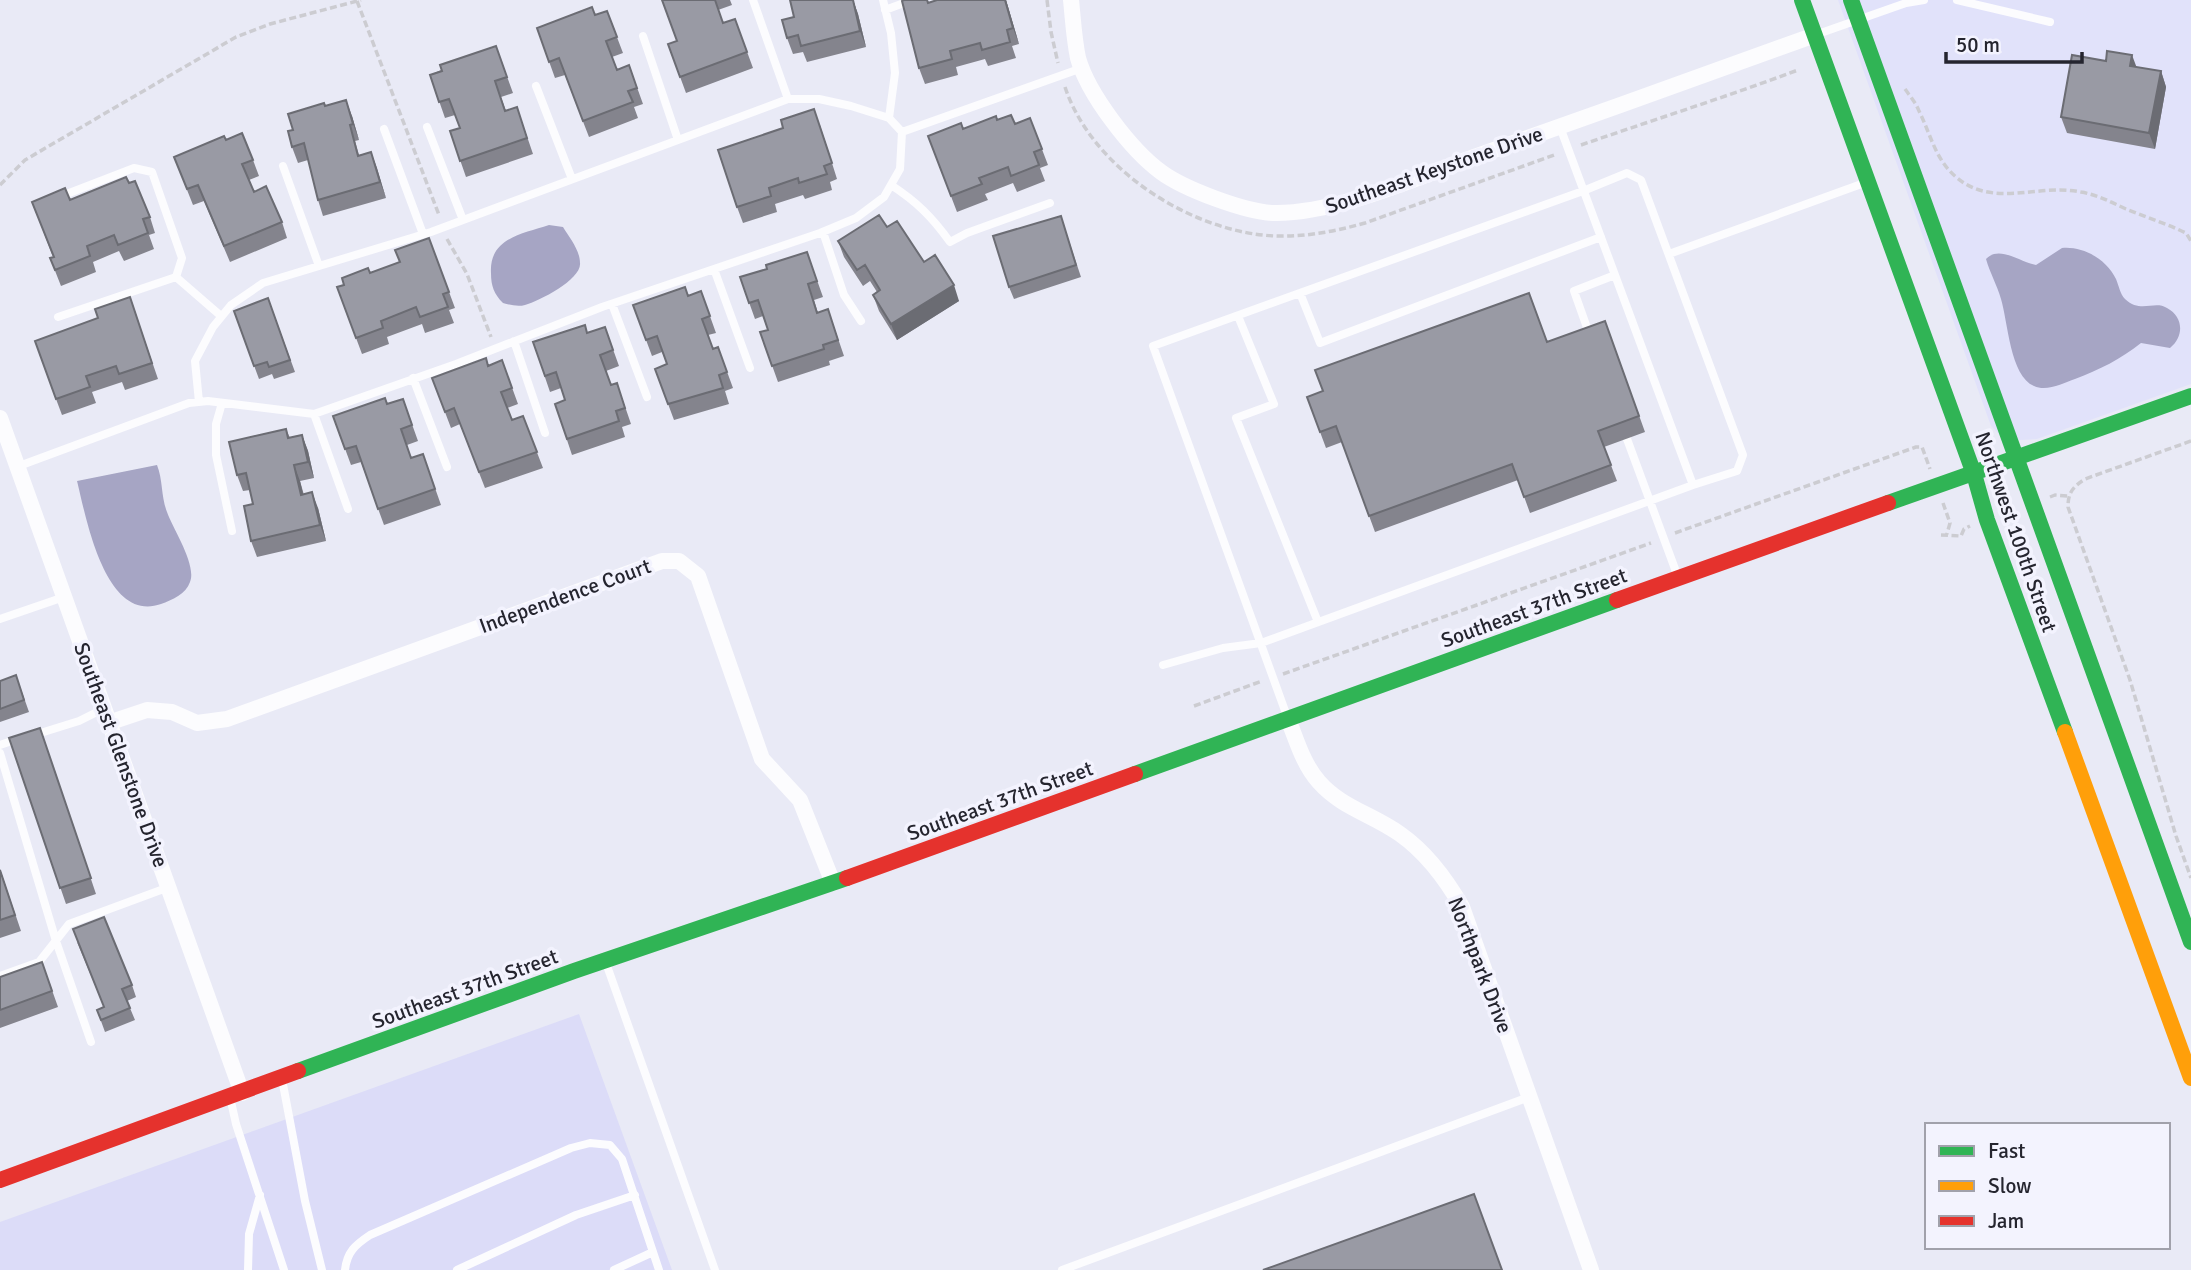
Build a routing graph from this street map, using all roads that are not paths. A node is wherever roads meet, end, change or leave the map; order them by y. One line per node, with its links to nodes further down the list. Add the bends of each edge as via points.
1 (753, 0): 17 (lane)
2 (883, 0): 10 (lane)
3 (912, 0): 10 (lane)
4 (1071, 0): 15 (street, Southeast Keystone Drive)
5 (1802, 0): 13 (street, Northwest 100th Street)
6 (1851, 0): 11 (street, Northwest 100th Street)
7 (1924, 0): 11 (lane)
8 (1957, 0): 9 (lane)
9 (1972, 2): 12 (lane)
10 (885, 10): 18 (lane, via 895,73)
11 (1858, 20): 13 (lane); 58 (street, Northwest 100th Street)
12 (2050, 22)
13 (1815, 35): 20 (street, Southeast Keystone Drive); 26 (street, Northwest 100th Street)
14 (643, 36): 23 (lane)
15 (1082, 68): 20 (street, Southeast Keystone Drive, via 1116,127 1161,172 1190,188 1271,213 1312,211); 22 (lane)
16 (536, 86): 25 (lane)
17 (788, 99): 18 (lane, via 819,99); 23 (lane)
18 (889, 118): 22 (lane)
19 (427, 127): 31 (lane)
20 (1560, 127): 28 (lane)
21 (384, 129): 33 (lane)
22 (902, 132): 27 (lane, via 900,169)
23 (678, 140): 25 (lane)
24 (283, 166): 36 (lane)
25 (572, 179): 31 (lane)
26 (1868, 182): 35 (lane); 61 (street, Northwest 100th Street)
27 (891, 185): 30 (lane, via 916,201 950,242); 32 (lane, via 884,197 856,218)
28 (1583, 191): 34 (lane); 35 (lane, via 1627,173 1641,180); 40 (lane)
29 (64, 194): 39 (lane, via 134,168 152,172 182,258)
30 (1050, 202)
31 (463, 220): 33 (lane)
32 (823, 232): 37 (lane); 45 (lane, via 844,295)
33 (423, 234): 36 (lane)
34 (1601, 237): 38 (lane); 40 (lane, via 1320,343)
35 (1669, 254): 62 (lane, via 1743,455 1737,471)
36 (319, 266): 42 (lane, via 263,283 231,304)
37 (714, 269): 41 (lane); 48 (lane)
38 (1615, 275): 47 (lane, via 1574,291); 62 (lane)
39 (176, 277): 42 (lane); 44 (lane)
40 (1300, 293): 43 (lane)
41 (612, 304): 46 (lane); 51 (lane)
42 (222, 316): 52 (lane, via 195,361)
43 (1238, 316): 69 (lane, via 1274,404 1236,418); 70 (lane, via 1153,346)
44 (58, 317)
45 (861, 321)
46 (514, 341): 49 (lane); 56 (lane)
47 (1592, 343)
48 (750, 368)
49 (413, 378): 54 (lane); 60 (lane)
50 (2191, 396): 58 (street, Southeast 37th Street)
51 (647, 397)
52 (198, 402): 53 (lane); 59 (lane)
53 (222, 403): 54 (lane); 65 (lane, via 216,424 216,455)
54 (314, 414): 64 (lane)
55 (0, 418): 59 (street, Southeast Glenstone Drive)
56 (545, 433)
57 (1627, 439): 63 (lane)
58 (2015, 460): 61 (street, Southeast 37th Street); 79 (street, Northwest 100th Street)
59 (19, 466): 67 (street, Southeast Glenstone Drive)
60 (447, 467)
61 (1974, 474): 66 (street, Southeast 37th Street); 83 (street, Northwest 100th Street)
62 (1693, 485): 63 (lane)
63 (1651, 502): 66 (lane); 69 (lane)
64 (348, 509)
65 (232, 531)
66 (1678, 578): 73 (street, Southeast 37th Street)
67 (64, 597): 68 (lane); 72 (street, Southeast Glenstone Drive)
68 (0, 619)
69 (1318, 622): 70 (lane)
70 (1261, 643): 71 (lane); 73 (lane)
71 (1163, 665)
72 (106, 716): 74 (lane); 76 (street, Independence Court, via 147,710 172,712 197,723 227,719 662,561 679,561 698,576 762,759 800,800); 77 (street, Southeast Glenstone Drive)
73 (1288, 719): 76 (street, Southeast 37th Street); 86 (street, Northpark Drive, via 1306,765 1319,782 1355,811 1400,834 1446,879 1462,907)
74 (0, 745)
75 (0, 753): 78 (lane)
76 (833, 883): 80 (street, Southeast 37th Street)
77 (170, 887): 78 (lane, via 69,924); 85 (street, Southeast Glenstone Drive)
78 (56, 941): 81 (lane, via 39,962); 82 (lane)
79 (2191, 942)
80 (605, 961): 84 (street, Southeast 37th Street); 98 (lane)
81 (0, 976)
82 (91, 1042)
83 (2191, 1078)
84 (282, 1079): 85 (street, Southeast 37th Street); 93 (lane)
85 (236, 1095): 87 (street, Southeast 37th Street); 88 (lane, via 236,1124)
86 (1529, 1097): 99 (lane); 100 (street, Northpark Drive)
87 (0, 1180)
88 (260, 1195): 91 (lane, via 249,1234); 92 (lane)
89 (635, 1195): 90 (lane); 94 (lane, via 622,1159 610,1145 590,1143 370,1235 346,1256); 95 (lane, via 576,1215)
90 (653, 1252): 96 (lane); 97 (lane)
91 (248, 1270)
92 (285, 1270)
93 (322, 1270)
94 (345, 1270)
95 (457, 1270)
96 (614, 1270)
97 (659, 1270)
98 (715, 1270)
99 (1062, 1270)
100 (1591, 1270)

